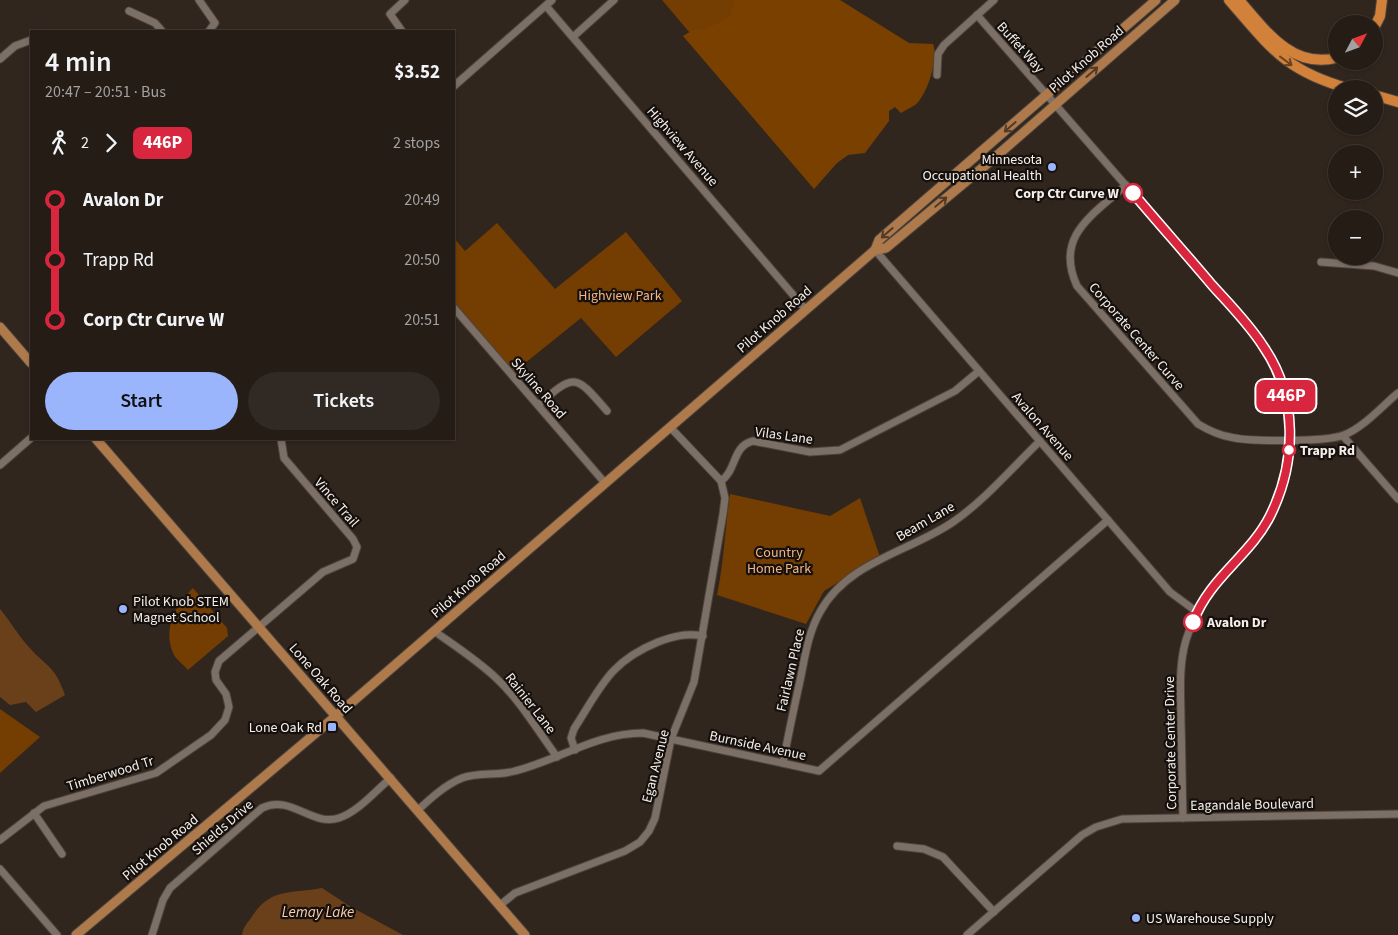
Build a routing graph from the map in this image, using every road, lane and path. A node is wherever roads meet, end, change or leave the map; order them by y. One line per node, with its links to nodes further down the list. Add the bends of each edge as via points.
1 (199, 0): 16 (street, via 215,22)
2 (404, 0): 17 (street, via 390,14)
3 (552, 0): 11 (street)
4 (614, 0): 18 (street)
5 (994, 0): 13 (street)
6 (1156, 0): 25 (main road, Pilot Knob Road)
7 (1175, 0): 28 (main road, Pilot Knob Road, one-way to 7)
8 (1229, 0): 23 (highway, one-way to 23, via 1287,62)
9 (1239, 0): 21 (highway, via 1291,53 1318,60)
10 (1382, 0): 14 (highway)
11 (546, 6): 18 (street, Highview Avenue); 24 (street)
12 (129, 11): 15 (street, via 155,23)
13 (977, 15): 22 (street, via 944,44 938,54); 25 (street, Buffet Way)
14 (1380, 15)
15 (161, 30)
16 (210, 30)
17 (401, 30)
18 (573, 36): 36 (street, Highview Avenue)
19 (30, 40): 20 (street, via 15,46)
20 (0, 58)
21 (1328, 59)
22 (937, 75)
23 (1328, 83)
24 (455, 85)
25 (1047, 95): 28 (street, Corporate Center Drive); 30 (main road, Pilot Knob Road, one-way to 30)
26 (1383, 98): 27 (highway)
27 (1398, 102)
28 (1055, 104): 29 (street, Corporate Center Drive); 31 (main road, Pilot Knob Road, one-way to 28)
29 (1126, 185): 48 (street, Corporate Center Drive, via 1264,347 1285,391); 48 (street, Corporate Center Curve, via 1084,222 1074,236 1069,262 1077,286 1198,424 1231,438)
30 (913, 211): 31 (street); 32 (main road, Pilot Knob Road, one-way to 32, via 879,240)
31 (921, 219): 32 (main road, Pilot Knob Road, via 886,248)
32 (875, 250): 36 (main road, Pilot Knob Road); 39 (street, Avalon Avenue)
33 (1321, 262): 34 (street, via 1374,266)
34 (1398, 273)
35 (455, 309): 41 (street, Skyline Road)
36 (806, 310): 43 (main road, Pilot Knob Road)
37 (1, 331): 38 (main road)
38 (30, 362)
39 (979, 371): 49 (street, Avalon Avenue); 51 (street, Vilas Lane, via 955,391 840,450 810,452 753,441 745,443 738,451 729,476)
40 (1398, 392): 44 (street)
41 (538, 405): 42 (street, via 562,384 574,381 586,386); 52 (street, Skyline Road)
42 (607, 411)
43 (670, 427): 51 (street); 52 (main road, Pilot Knob Road)
44 (1343, 436): 48 (street, Corporate Center Curve, via 1324,440); 53 (street)
45 (30, 439): 50 (street)
46 (97, 440): 57 (main road, Lone Oak Road)
47 (281, 440): 57 (street, Vince Trail, via 284,458 353,538 357,547 353,560 323,572)
48 (1291, 440): 56 (street, Corporate Center Drive, via 1285,479 1270,516 1252,542 1216,581)
49 (1040, 441): 54 (street, Avalon Avenue); 55 (street, Beam Lane, via 954,521 870,565 848,578)
50 (0, 466)
51 (721, 482): 59 (street, Egan Avenue, via 725,498)
52 (605, 483): 58 (main road, Pilot Knob Road)
53 (1398, 499)
54 (1108, 520): 56 (street, Avalon Avenue, via 1170,592); 64 (street, Burnside Avenue, via 819,771)
55 (836, 590): 64 (street, Fairlawn Place, via 821,610 808,642)
56 (1197, 612): 69 (street, Corporate Center Drive, via 1186,642 1180,677)
57 (258, 627): 60 (main road, Lone Oak Road); 67 (street, Timberwood Tr, via 217,664 216,680 229,704 228,713 216,730 160,771 56,802)
58 (434, 631): 60 (main road, Pilot Knob Road); 63 (street, Rainier Lane, via 497,679)
59 (703, 636): 61 (street, Egan Avenue, via 694,682); 62 (street, via 677,634 637,651 616,665 574,729 571,738)
60 (336, 716): 65 (main road, Lone Oak Road); 77 (main road, Pilot Knob Road)
61 (671, 739): 62 (street, Burnside Avenue, via 643,733 622,733); 64 (street, Burnside Avenue); 74 (street, Egan Avenue, via 655,818 640,842 625,851 516,893)
62 (575, 750): 63 (street, Burnside Avenue)
63 (557, 757): 66 (street, Burnside Avenue, via 513,772 461,779 441,790)
64 (783, 763)
65 (390, 778): 66 (main road, Lone Oak Road); 78 (street, Shields Drive, via 350,813 337,819 322,819 281,804 262,808 170,888)
66 (418, 810): 74 (main road, Lone Oak Road)
67 (34, 813): 70 (street, Timberwood Tr); 72 (street)
68 (1398, 814): 69 (street, Eagandale Boulevard)
69 (1183, 818): 75 (street, Eagandale Boulevard, via 1122,819 1096,826)
70 (0, 840)
71 (897, 846): 75 (street, via 924,849 943,857)
72 (62, 854)
73 (0, 869): 76 (street)
74 (499, 906): 79 (main road, Lone Oak Road)
75 (994, 912): 80 (street, Eagandale Boulevard)
76 (57, 935)
77 (76, 935)
78 (152, 935)
79 (525, 935)
80 (967, 935)

